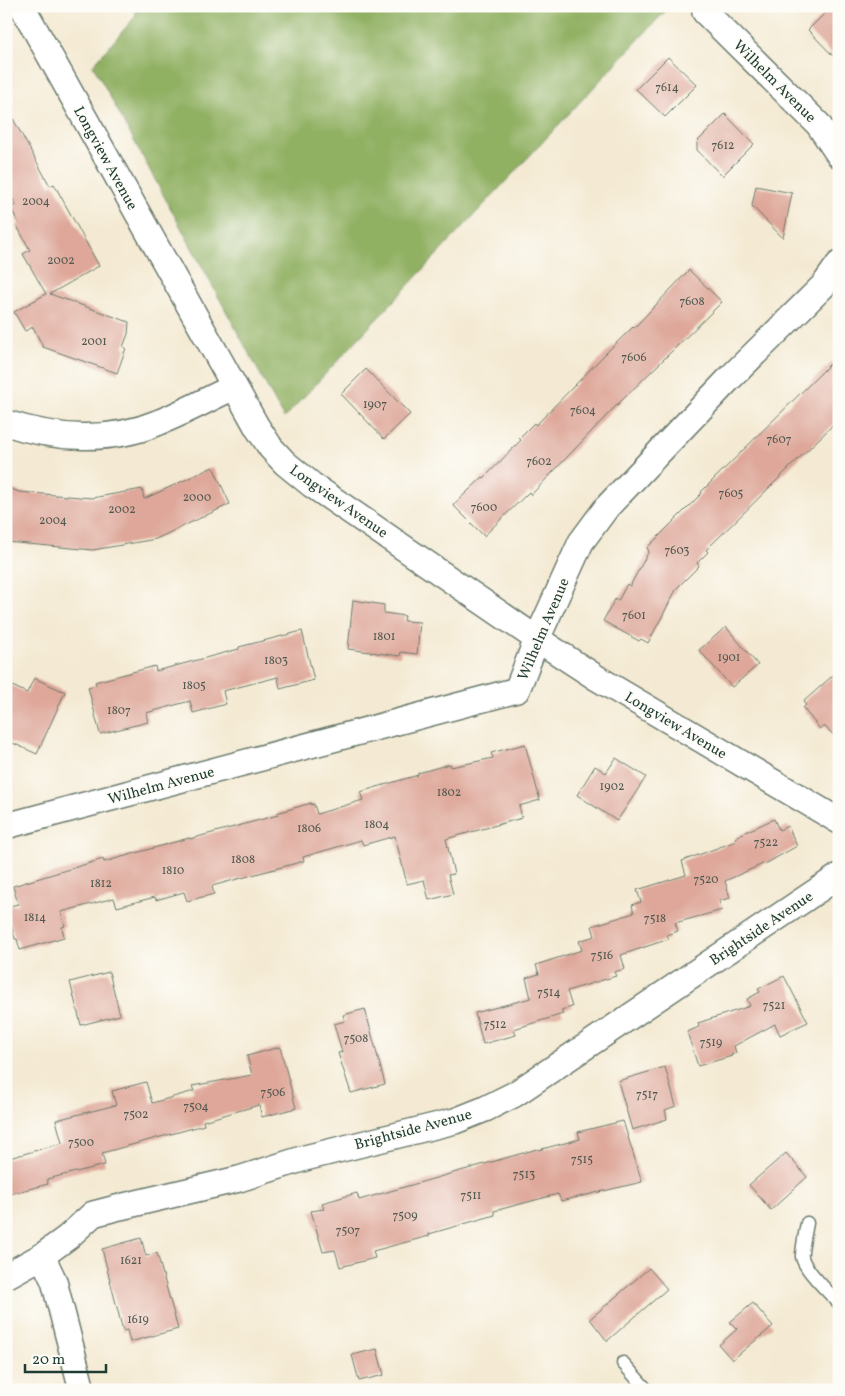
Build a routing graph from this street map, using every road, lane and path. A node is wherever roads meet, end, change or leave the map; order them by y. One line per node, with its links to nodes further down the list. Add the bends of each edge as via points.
1 (22, 6): 5 (street, Longview Avenue)
2 (705, 12): 3 (street, Wilhelm Avenue, via 818,124)
3 (839, 155)
4 (839, 264): 7 (street, Wilhelm Avenue, via 824,285 728,380 608,507 581,542)
5 (234, 387): 6 (street, via 156,424 129,432 76,437); 7 (street, Longview Avenue, via 271,448 285,463 312,485)
6 (6, 423)
7 (537, 639): 8 (street, Longview Avenue, via 619,692); 9 (street, Wilhelm Avenue, via 517,690)
8 (838, 819)
9 (6, 826)
10 (839, 876): 12 (street, Brightside Avenue, via 523,1088 485,1109 454,1121 314,1156 239,1179 93,1214)
11 (807, 1222): 14 (lane, via 802,1258 818,1281)
12 (42, 1256): 13 (street, Brightside Avenue); 16 (street, via 54,1281)
13 (6, 1276)
14 (839, 1302)
15 (623, 1363): 17 (lane)
16 (82, 1390)
17 (647, 1390)

